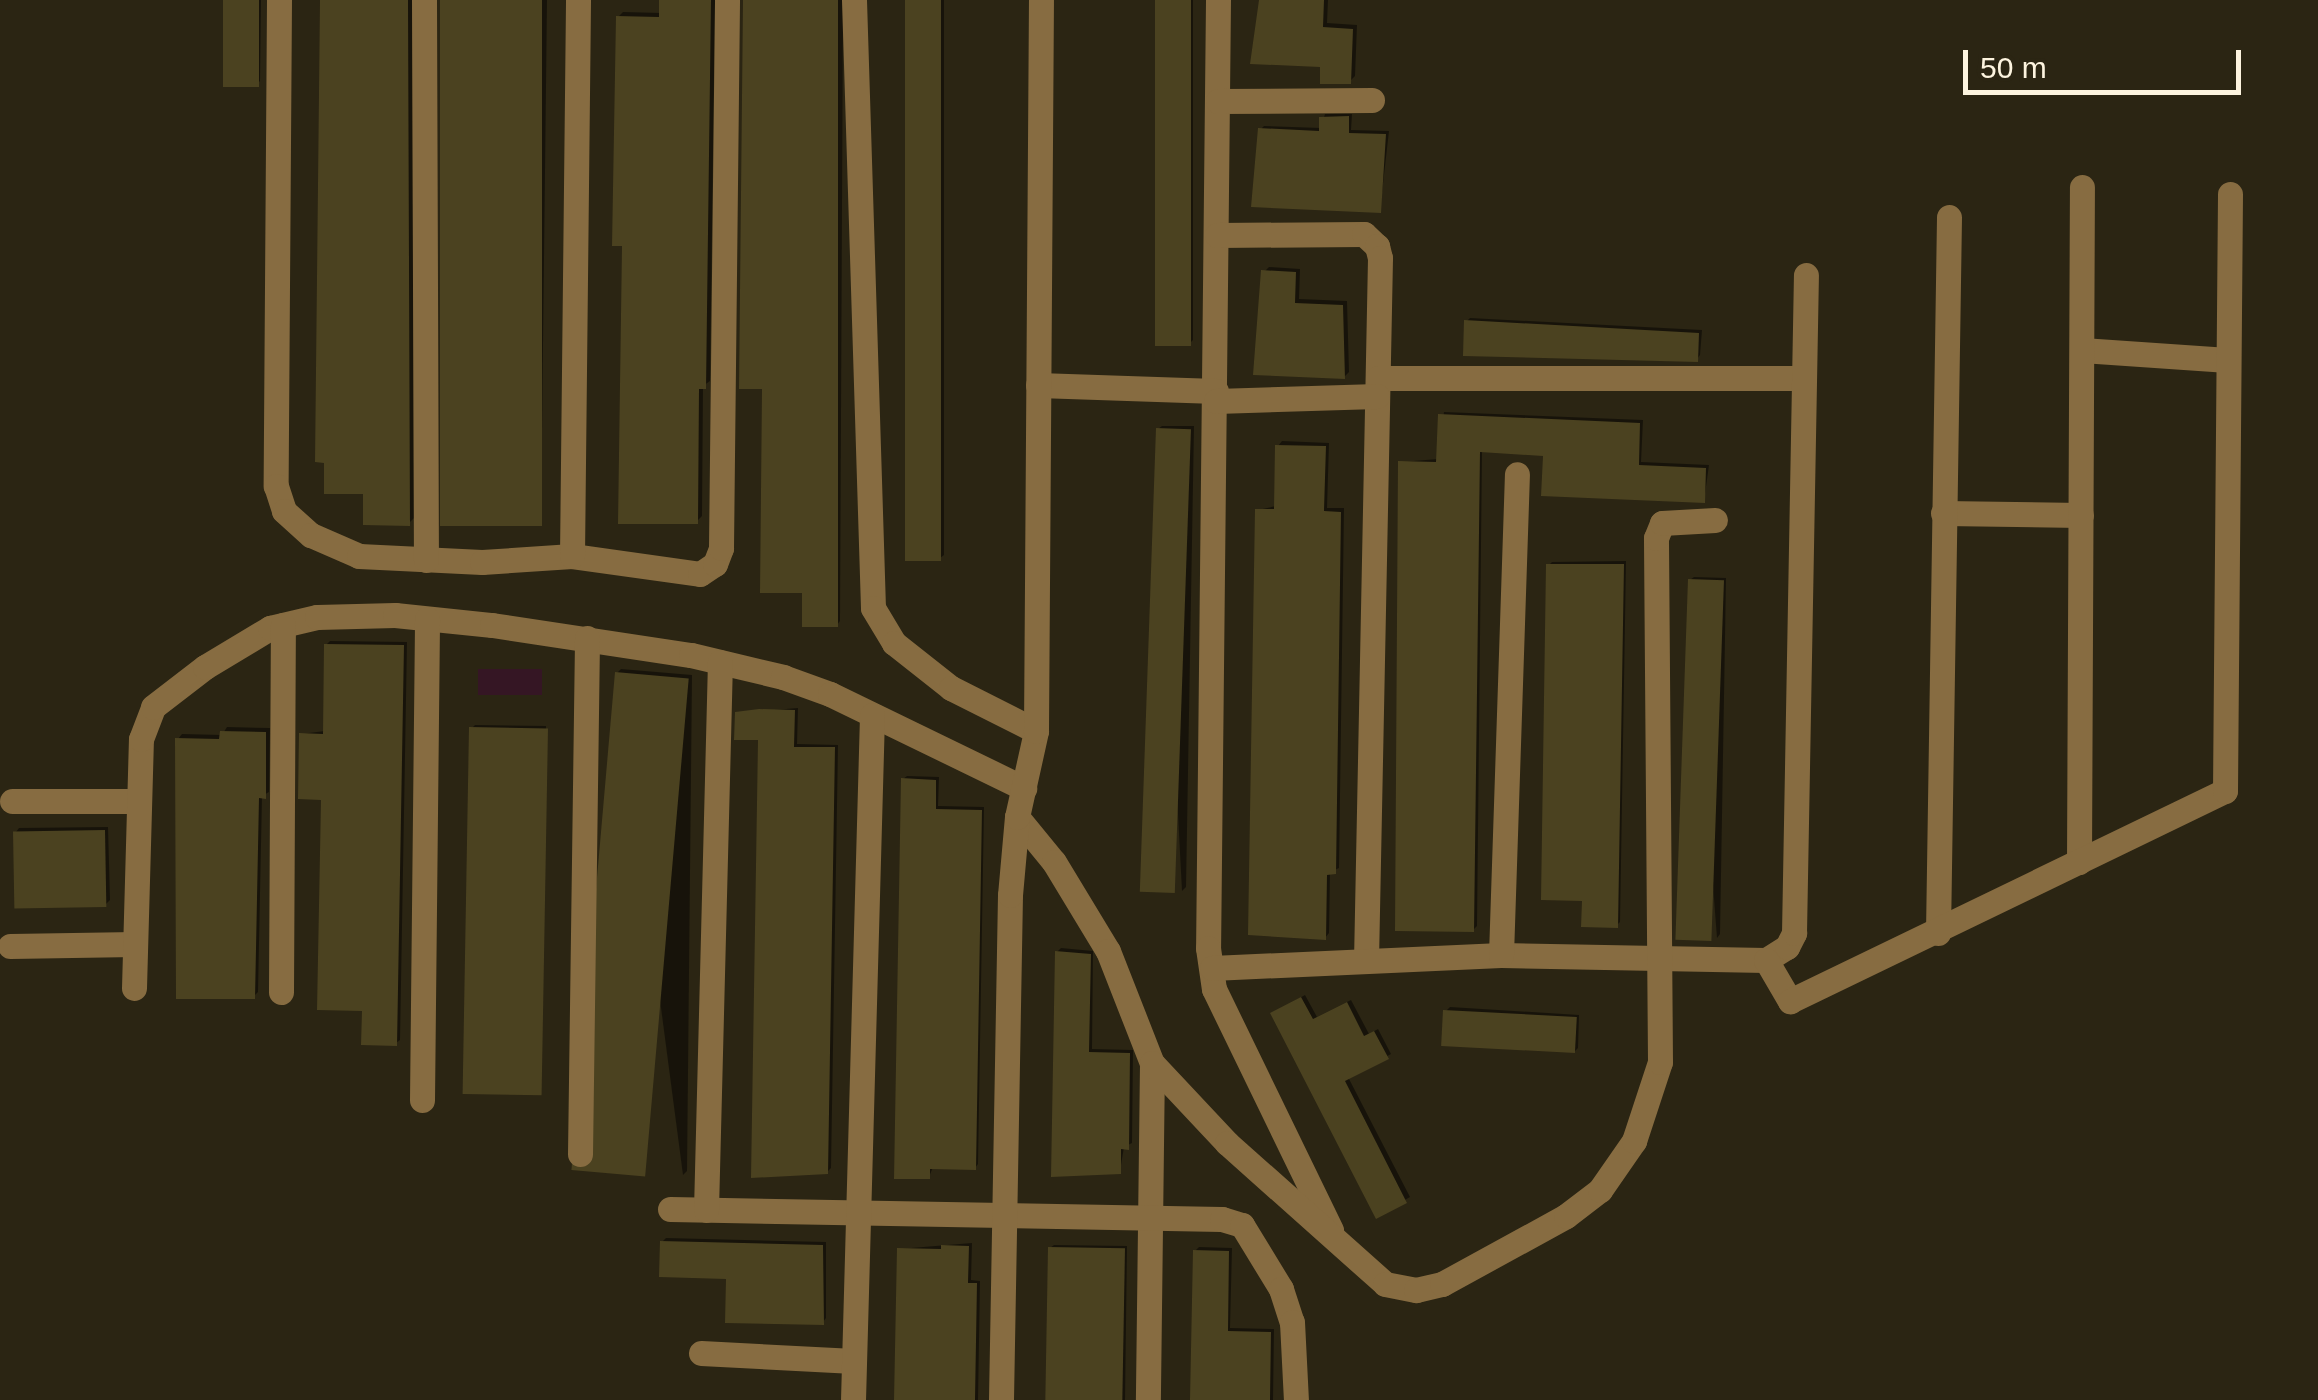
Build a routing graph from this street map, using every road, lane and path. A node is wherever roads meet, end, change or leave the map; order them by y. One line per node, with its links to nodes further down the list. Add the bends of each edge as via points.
1 (279, 0): 26 (street, via 276,486 284,511 311,535 359,556)
2 (424, 0): 26 (street)
3 (578, 0): 25 (street)
4 (727, 0): 25 (street, via 720,548 700,574)
5 (854, 0): 32 (street, via 873,608 894,643 950,688)
6 (1041, 0): 18 (street)
7 (1218, 0): 9 (street)
8 (1372, 100): 9 (street)
9 (1218, 101): 13 (street)
10 (2082, 186): 15 (street)
11 (2230, 194): 16 (street)
12 (1949, 216): 22 (street)
13 (1217, 236): 19 (street, via 1372,238 1380,258); 20 (street)
14 (1806, 274): 17 (street)
15 (2082, 350): 16 (street); 23 (street)
16 (2228, 360): 37 (street, via 2226,791)
17 (1802, 378): 19 (street); 43 (street, via 1794,933 1786,948)
18 (1038, 385): 20 (street); 32 (street)
19 (1378, 387): 20 (street); 44 (street)
20 (1216, 396): 45 (street)
21 (1518, 474): 41 (street)
22 (1944, 513): 23 (street); 38 (street)
23 (2081, 515): 37 (street)
24 (1715, 520): 42 (street, via 1662,523 1656,538)
25 (572, 556): 26 (street)
26 (426, 560)
27 (426, 619): 28 (street, via 317,616); 29 (street); 49 (street)
28 (283, 625): 34 (street, via 205,667 153,707 141,740); 47 (street)
29 (587, 638): 30 (street); 50 (street)
30 (720, 662): 31 (street, via 782,676); 52 (street)
31 (872, 715): 33 (street); 53 (street)
32 (1036, 731): 33 (street)
33 (1024, 788): 36 (street)
34 (138, 800): 35 (street); 39 (street)
35 (12, 801)
36 (1018, 817): 48 (street, via 1108,952); 54 (street, via 1010,895)
37 (2079, 862): 38 (street)
38 (1938, 933): 43 (street, via 1790,1001)
39 (135, 944): 40 (street); 46 (street)
40 (10, 946)
41 (1502, 955): 42 (street); 44 (street)
42 (1659, 955): 43 (street); 56 (street, via 1660,1062 1634,1141 1600,1190 1457,1276 1416,1290 1386,1284)
43 (1766, 960)
44 (1366, 961): 45 (street)
45 (1212, 968): 56 (street, via 1214,989)
46 (134, 988)
47 (281, 992)
48 (1152, 1063): 55 (street); 56 (street)
49 (422, 1100)
50 (580, 1154)
51 (670, 1209): 52 (street)
52 (706, 1210): 53 (street)
53 (857, 1213): 54 (street); 58 (street)
54 (1004, 1215): 55 (street); 60 (street)
55 (1152, 1218): 61 (street); 62 (street, via 1242,1224 1292,1322)
56 (1340, 1248)
57 (702, 1354): 58 (street)
58 (854, 1361): 59 (street)
59 (853, 1400)
60 (1001, 1400)
61 (1148, 1400)
62 (1296, 1400)

